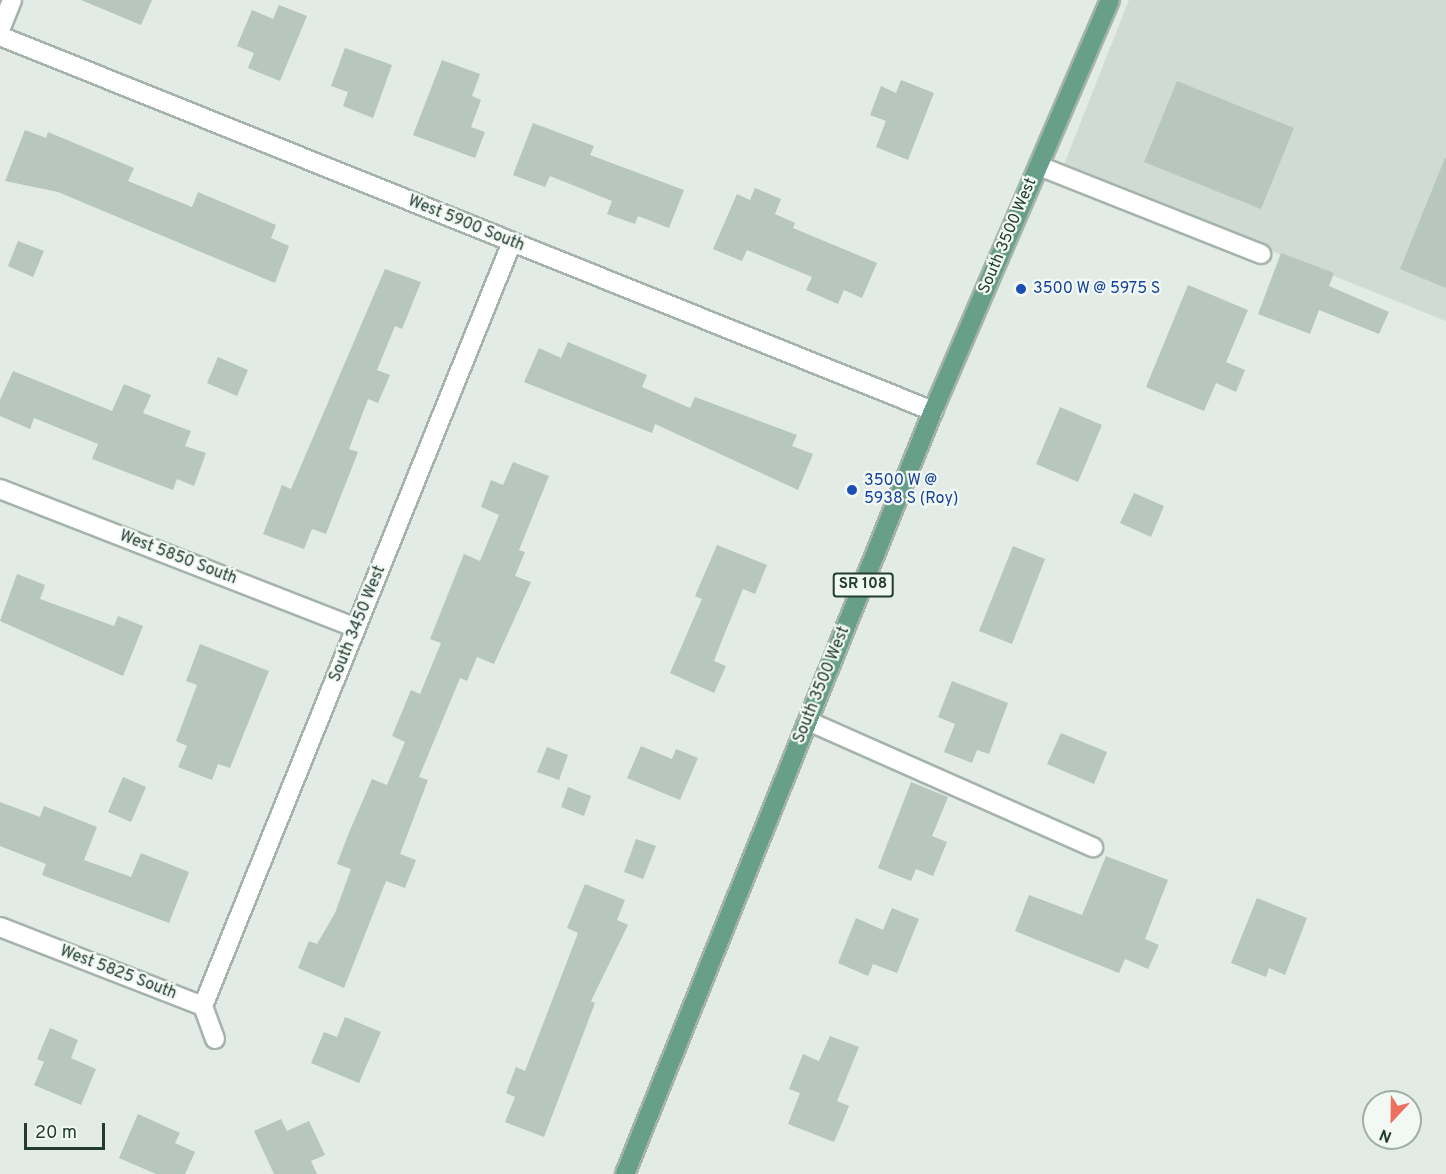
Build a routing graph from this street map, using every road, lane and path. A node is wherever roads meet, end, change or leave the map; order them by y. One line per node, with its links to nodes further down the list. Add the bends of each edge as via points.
1 (12, 0): 3 (street)
2 (1110, 0): 5 (main road, South 3500 West / SR 108)
3 (0, 30)
4 (0, 36): 6 (street, West 5900 South)
5 (1039, 166): 7 (street); 8 (main road, South 3500 West / SR 108)
6 (512, 242): 8 (street, West 5900 South); 10 (street, South 3450 West)
7 (1261, 254)
8 (933, 411): 11 (main road, South 3500 West / SR 108)
9 (0, 489): 10 (street, West 5850 South)
10 (356, 628): 14 (street, South 3450 West)
11 (808, 721): 12 (street); 16 (main road, South 3500 West / SR 108)
12 (1093, 847)
13 (0, 927): 14 (street, West 5825 South)
14 (203, 1006): 15 (street)
15 (215, 1039)
16 (625, 1174)

